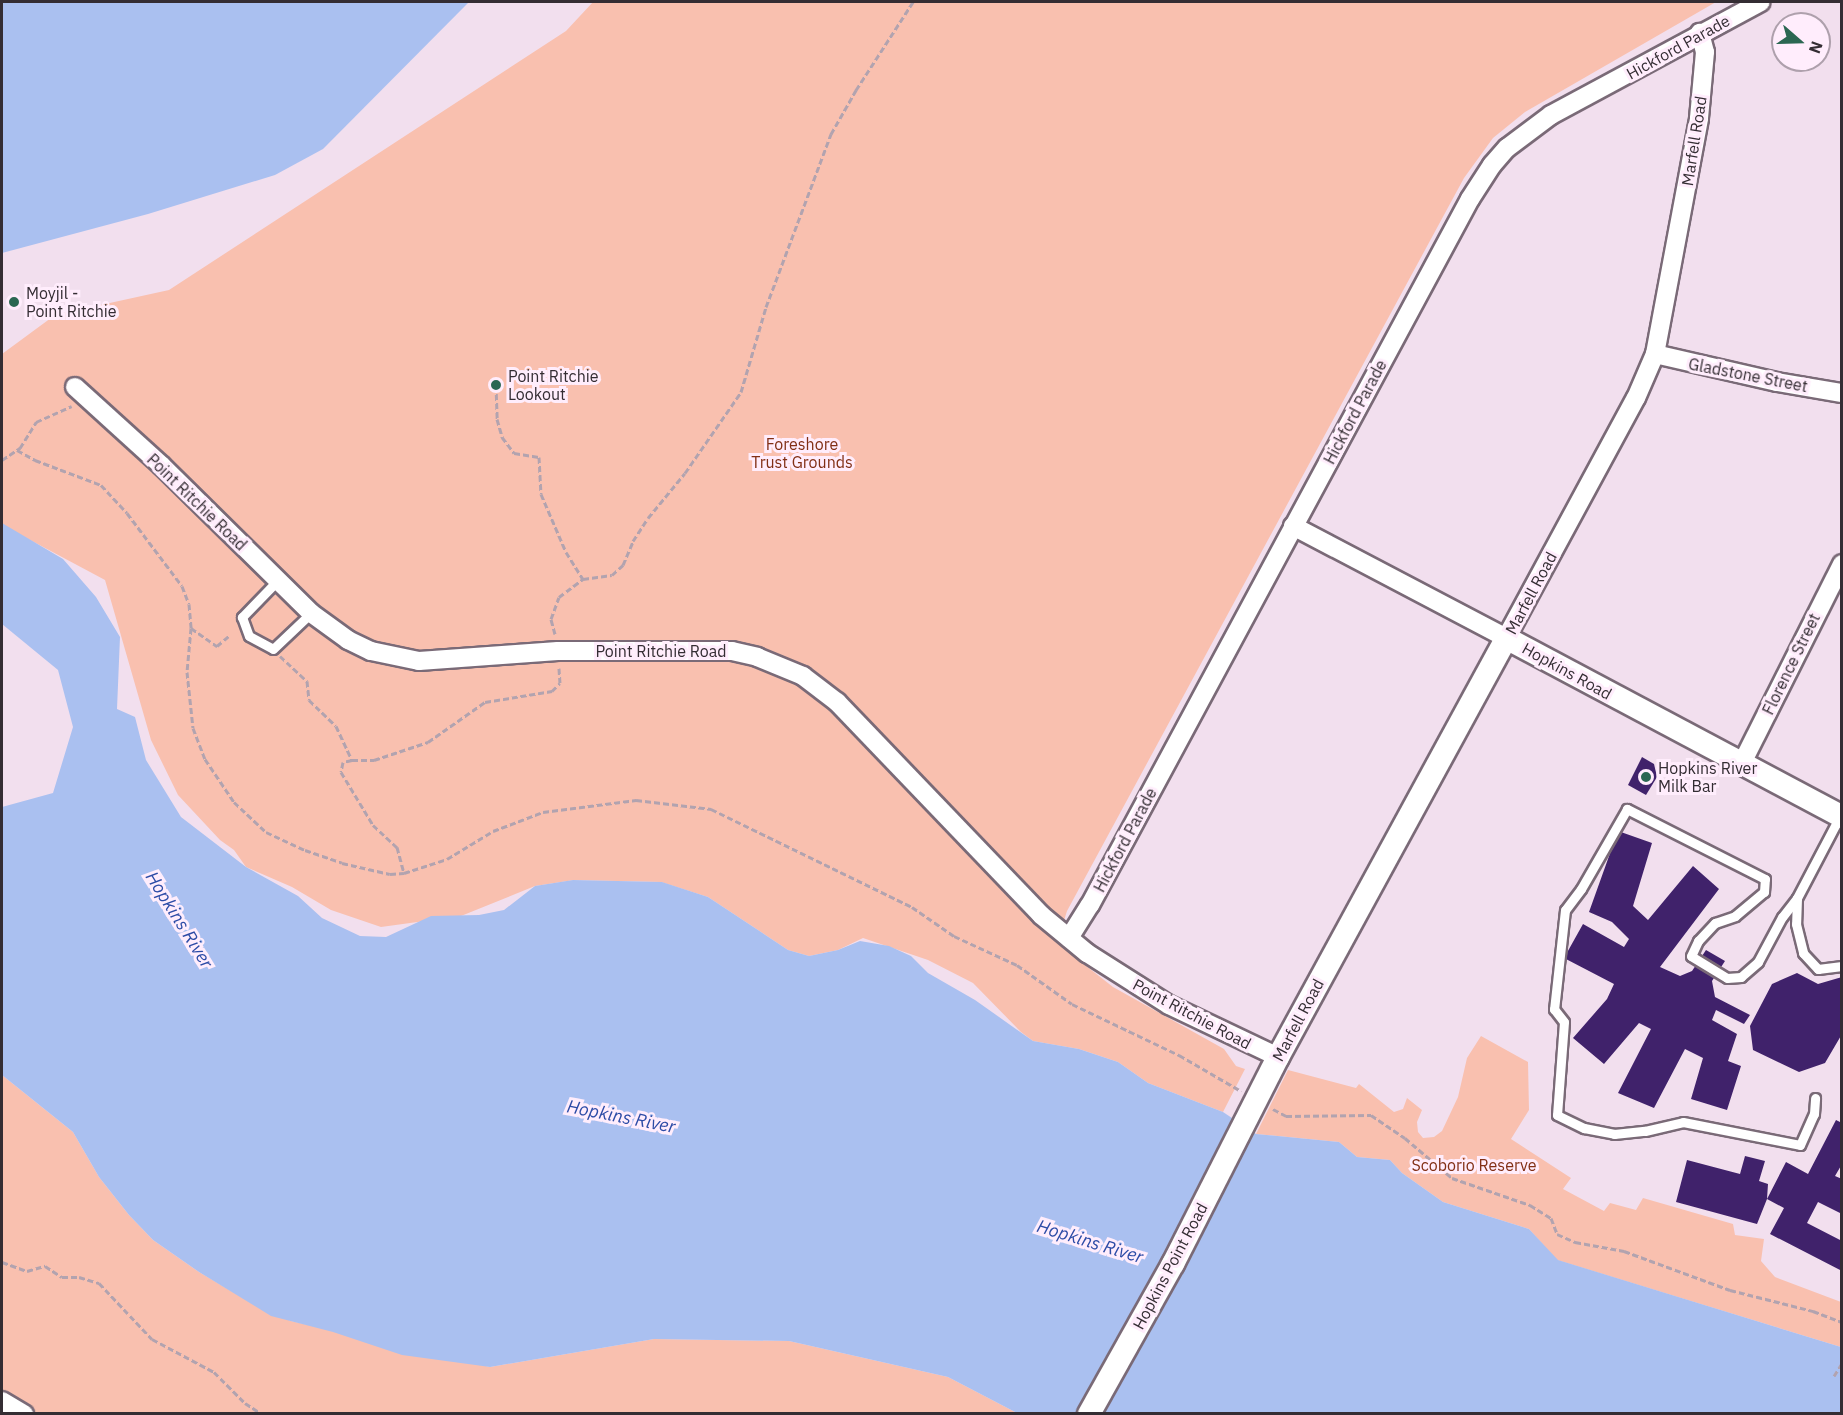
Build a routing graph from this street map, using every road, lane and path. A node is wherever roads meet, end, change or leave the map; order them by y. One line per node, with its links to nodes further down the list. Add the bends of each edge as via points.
1 (914, 2): 12 (path, via 831,135 766,307 741,392 648,518 623,565 612,575)
2 (1761, 2): 3 (street, Hickford Parade)
3 (1700, 33): 4 (street, Marfell Road, via 1705,52 1700,118); 10 (street, Hickford Parade, via 1551,115 1507,148 1492,165)
4 (1655, 354): 7 (street, Gladstone Street); 17 (street, Marfell Road, via 1636,398)
5 (496, 385): 12 (path, via 502,437 514,453 539,457 541,494 566,552)
6 (81, 393): 8 (path, via 36,422); 13 (street, Point Ritchie Road)
7 (1842, 393)
8 (17, 450): 9 (path); 15 (path, via 101,484 182,586)
9 (2, 460)
10 (1293, 526): 17 (street, Hopkins Road); 25 (street, Hickford Parade)
11 (1842, 564): 21 (street, Florence Street)
12 (583, 579): 19 (path, via 559,597 551,618)
13 (278, 580): 14 (street, Point Ritchie Road); 18 (lane, via 242,617 249,636)
14 (311, 613): 18 (lane); 19 (street, Point Ritchie Road, via 348,640 371,651 419,661)
15 (191, 627): 16 (path, via 217,646); 23 (path, via 187,672 193,728 205,759 234,802 266,832 305,850 390,874)
16 (229, 636)
17 (1506, 638): 21 (street, Hopkins Road); 27 (street, Marfell Road)
18 (273, 649): 20 (path, via 307,681 309,700 336,726)
19 (558, 651): 20 (path, via 560,683 552,691 485,702 428,742 374,760); 25 (street, Point Ritchie Road, via 732,651 803,676 837,702 1041,915)
20 (352, 760): 23 (path, via 343,762 341,772 373,825 397,847)
21 (1741, 765): 22 (street, Hopkins Road)
22 (1841, 817): 24 (lane)
23 (404, 873): 29 (path, via 447,859 493,831 543,812 636,800 711,808 1017,965 1072,1004 1179,1055)
24 (1797, 898): 26 (lane, via 1796,924 1803,952 1818,969); 28 (lane, via 1758,962 1742,977 1727,978 1691,956 1698,941 1715,923 1735,916 1764,892 1765,879 1627,809 1565,910 1554,1009 1564,1022 1557,1115 1584,1128 1614,1134 1683,1122 1800,1145 1814,1114)
25 (1069, 938): 27 (street, Point Ritchie Road, via 1169,1005)
26 (1842, 966)
27 (1278, 1057): 29 (street, Marfell Road)
28 (1815, 1098)
29 (1252, 1108): 31 (path, via 1286,1116 1371,1115 1452,1178 1530,1205 1551,1218 1557,1234 1575,1242 1624,1251 1730,1290); 37 (street, Hopkins Point Road, via 1173,1264)
30 (2, 1262): 36 (path, via 27,1270 45,1266 62,1277 99,1283 152,1339 214,1372 245,1403)
31 (1842, 1322)
32 (1842, 1363): 33 (path)
33 (1834, 1376)
34 (2, 1401): 35 (street)
35 (24, 1413)
36 (262, 1413)
37 (1089, 1413)

